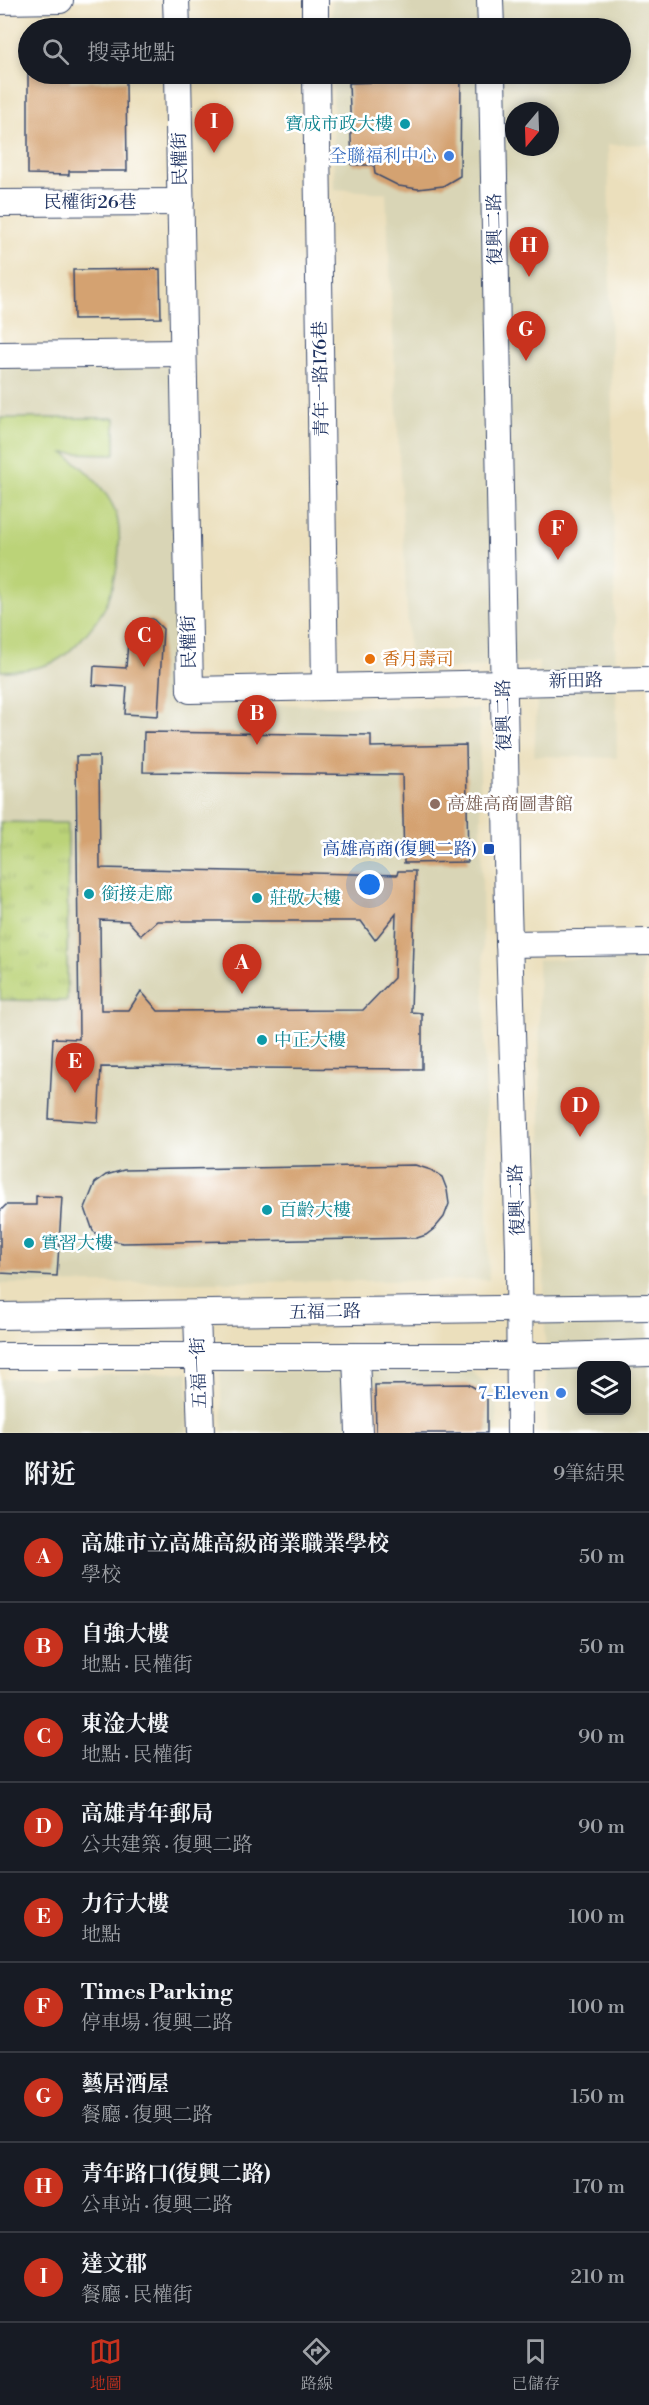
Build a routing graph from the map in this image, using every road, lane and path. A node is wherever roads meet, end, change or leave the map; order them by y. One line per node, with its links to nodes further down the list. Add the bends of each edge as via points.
1 (60, 0): 5 (street)
2 (176, 0): 6 (street)
3 (315, 0): 7 (street)
4 (490, 0): 8 (street)
5 (0, 1)
6 (177, 18)
7 (315, 18)
8 (491, 18)
9 (178, 84): 13 (street, 民權街)
10 (316, 84): 18 (street, 青年一路176巷)
11 (492, 84): 17 (street, 復興二路)
12 (0, 202): 13 (street, 民權街26巷)
13 (181, 202): 14 (street, 民權街)
14 (183, 353): 15 (street); 18 (street, 民權街, via 190,690)
15 (0, 355)
16 (649, 680): 17 (street, 新田路)
17 (503, 682): 18 (street, 民權街); 20 (street, 復興二路)
18 (325, 686)
19 (649, 942): 20 (street)
20 (509, 944): 22 (street, 復興二路)
21 (649, 1307): 22 (street, 五福二路)
22 (520, 1310): 23 (street, 五福二路); 29 (street, 復興二路)
23 (197, 1314): 24 (street, 五福二路); 26 (street, 五福一街)
24 (0, 1316)
25 (649, 1353): 29 (street)
26 (198, 1355): 27 (street); 28 (street); 30 (street, 五福一街)
27 (0, 1356)
28 (356, 1356): 29 (street); 31 (street)
29 (520, 1356): 32 (street, 復興二路)
30 (201, 1433)
31 (359, 1433)
32 (520, 1433)

